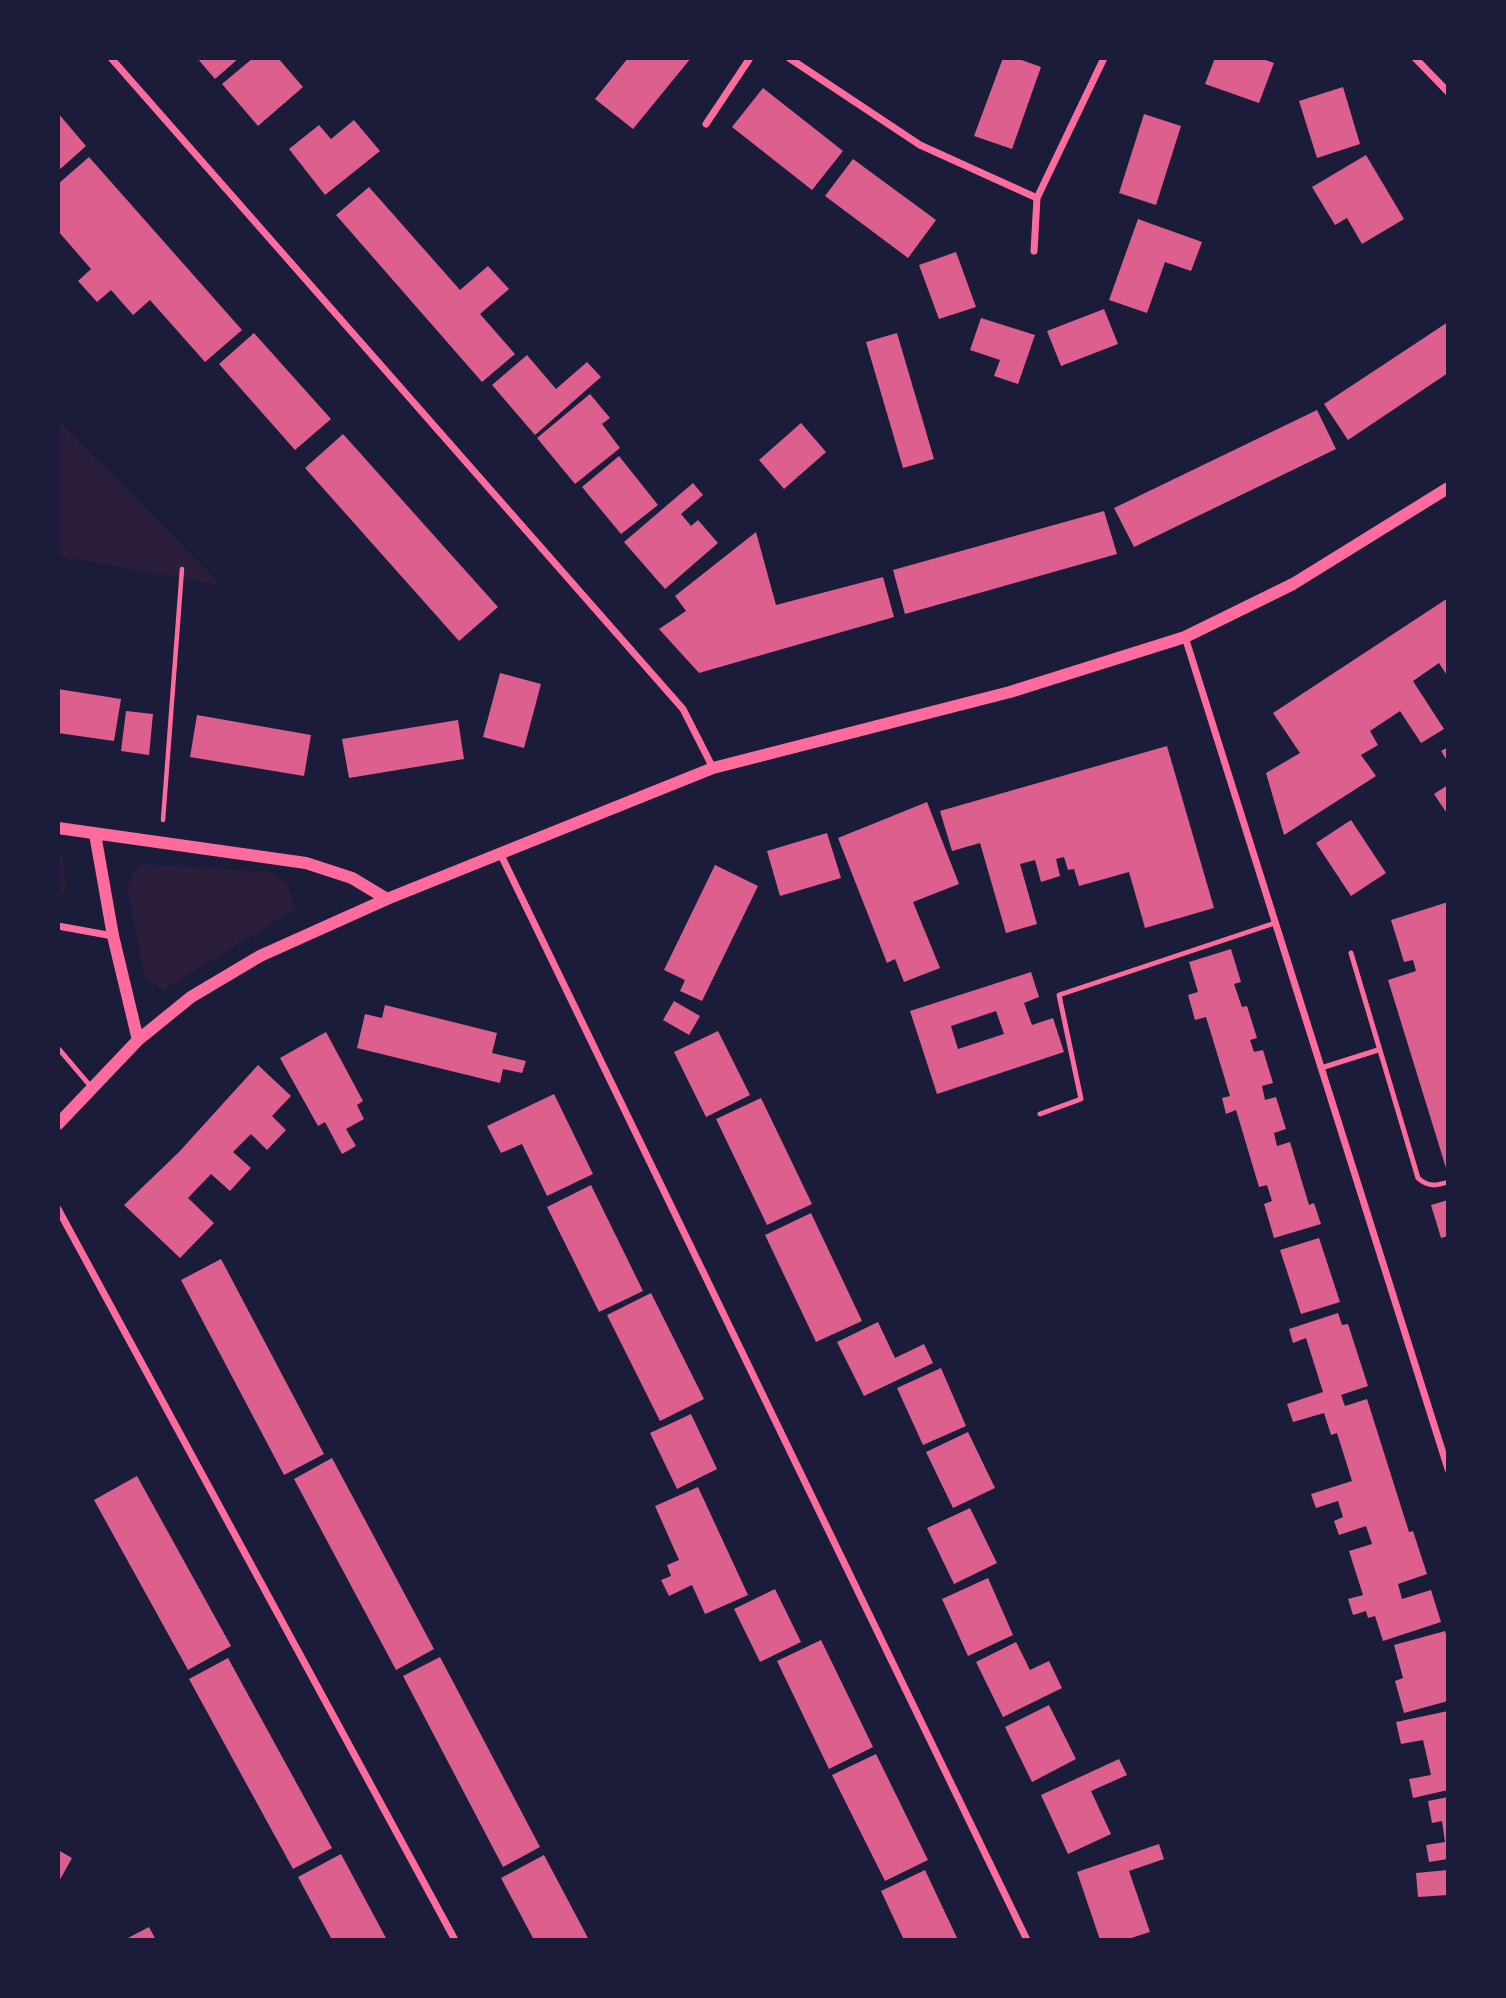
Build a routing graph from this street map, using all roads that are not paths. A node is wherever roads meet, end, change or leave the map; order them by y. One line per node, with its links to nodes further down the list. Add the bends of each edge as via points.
1 (111, 58): 12 (street, via 683,709)
2 (750, 58): 7 (street)
3 (789, 58): 8 (street, via 920,145)
4 (1104, 58): 8 (street)
5 (1415, 58): 6 (street)
6 (1448, 92)
7 (706, 124)
8 (1037, 198): 9 (street)
9 (1034, 251)
10 (1448, 488): 11 (street, via 1293,584)
11 (1185, 637): 12 (street, via 1010,692); 17 (street)
12 (713, 768): 15 (street)
13 (58, 828): 14 (street)
14 (95, 834): 16 (street, via 306,863 352,878); 19 (street)
15 (500, 852): 16 (street); 32 (street)
16 (387, 899): 21 (street, via 260,956 191,998)
17 (1275, 923): 24 (street); 26 (lane, via 1059,995 1081,1099)
18 (58, 926): 19 (street)
19 (113, 936): 21 (street)
20 (1351, 953): 23 (lane)
21 (138, 1040): 25 (street)
22 (58, 1048): 25 (lane)
23 (1378, 1050): 24 (lane); 28 (lane, via 1418,1178 1426,1185)
24 (1321, 1068): 30 (street)
25 (92, 1088): 27 (street)
26 (1040, 1114)
27 (58, 1124)
28 (1448, 1182)
29 (58, 1209): 31 (street)
30 (1448, 1469)
31 (455, 1940)
32 (1027, 1940)

